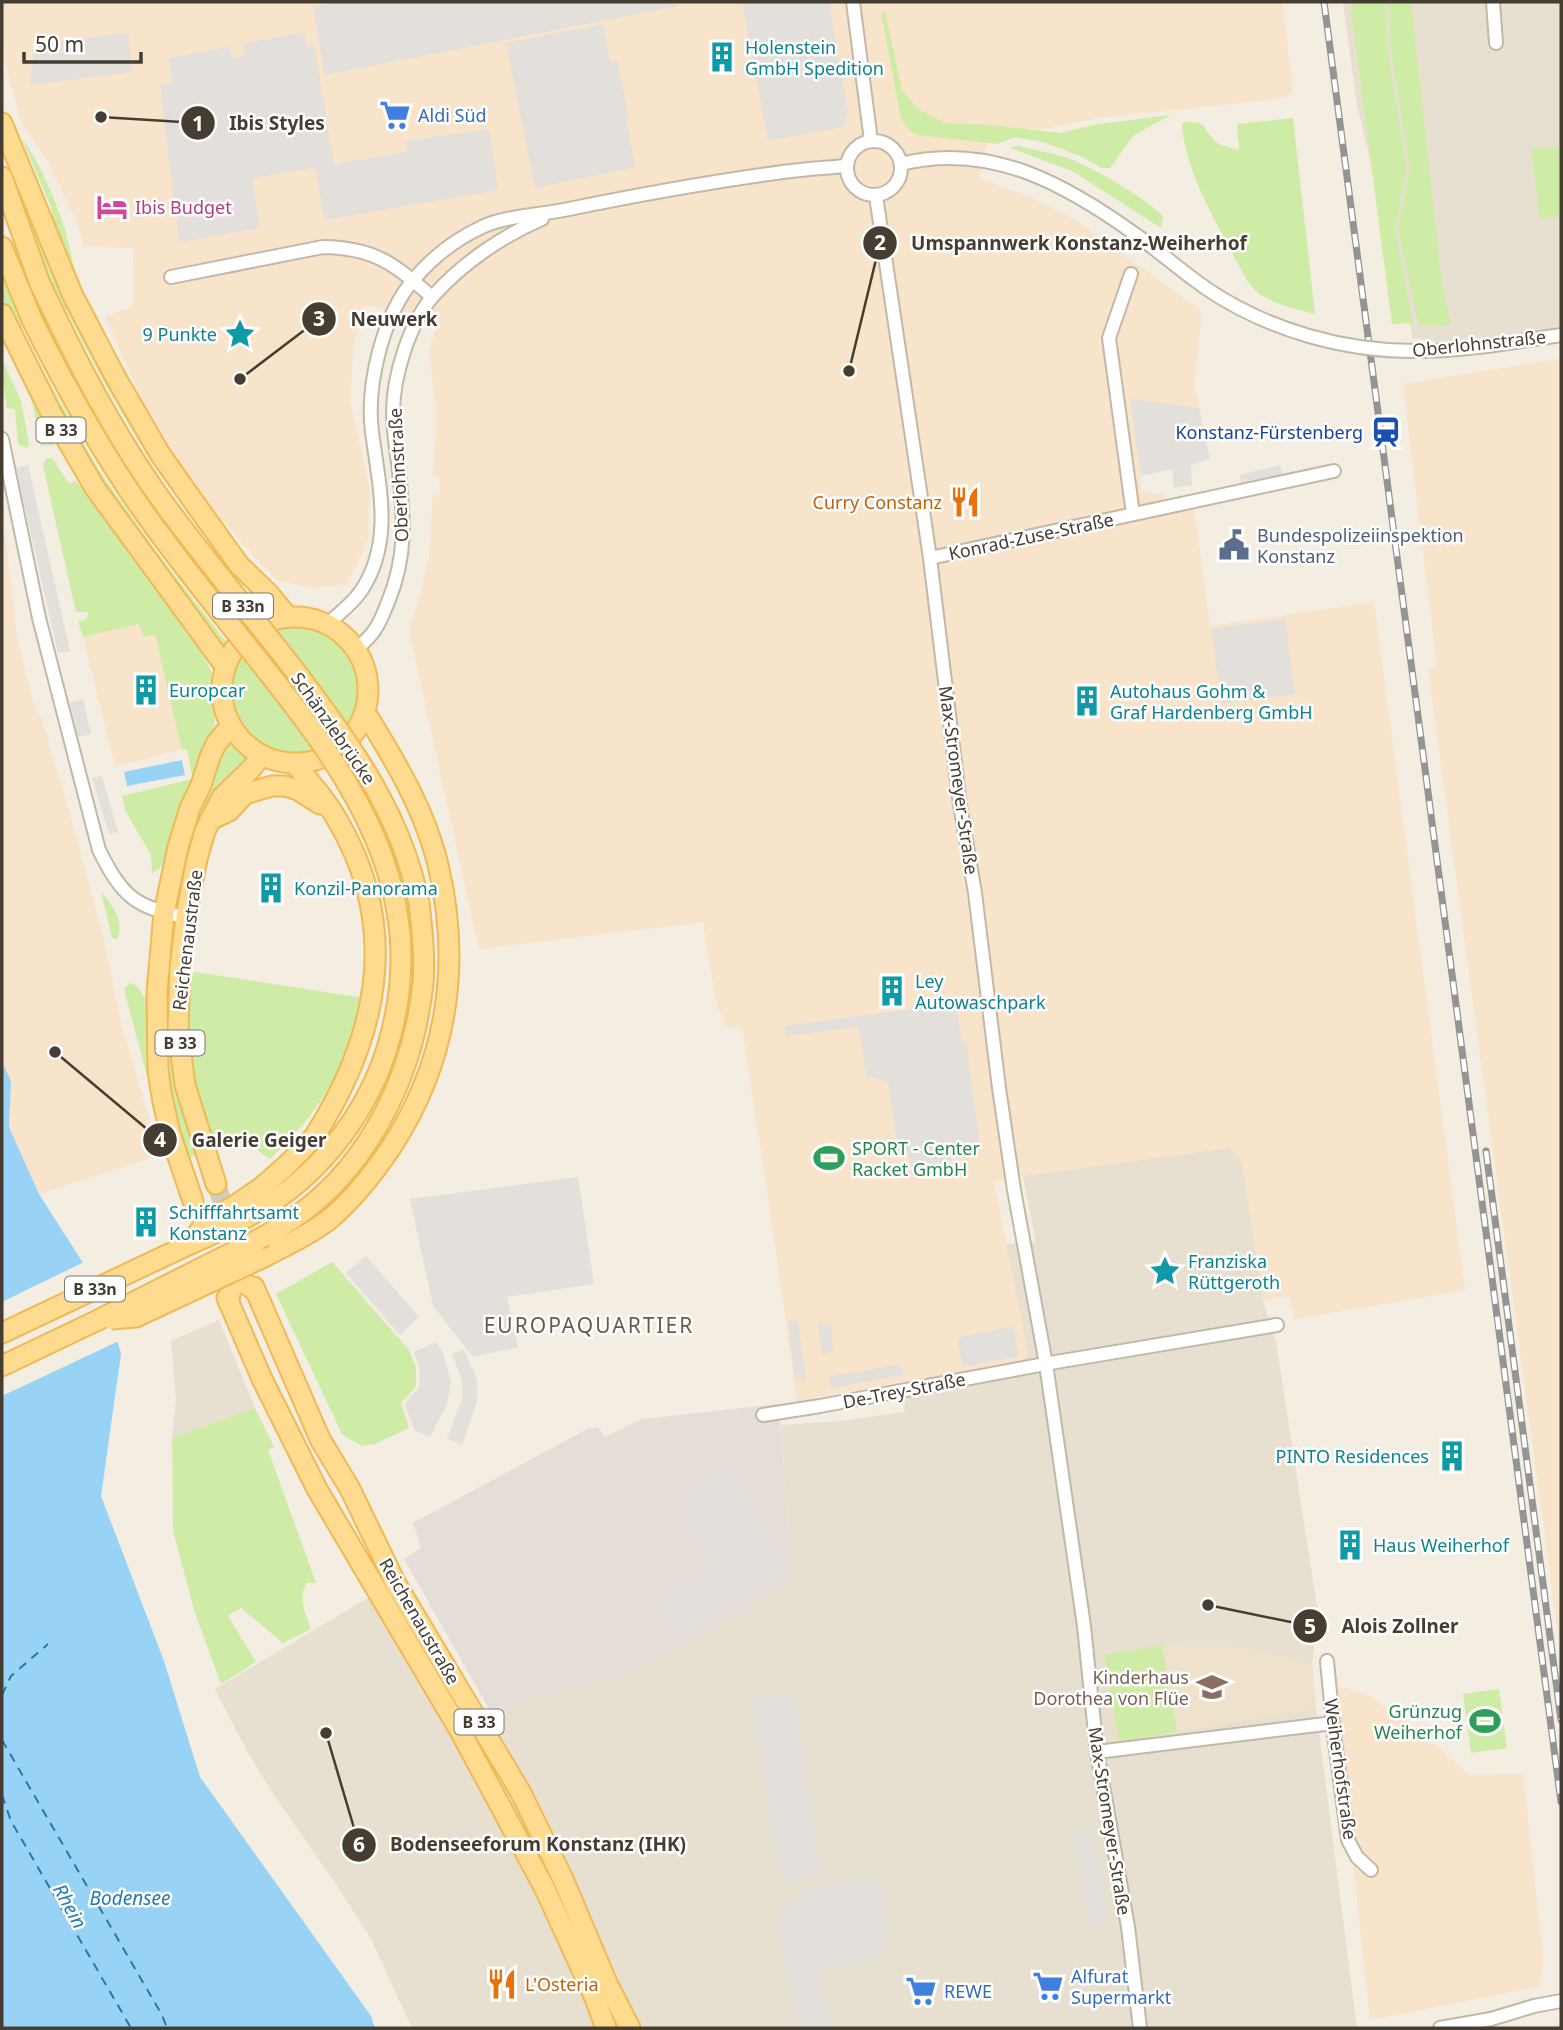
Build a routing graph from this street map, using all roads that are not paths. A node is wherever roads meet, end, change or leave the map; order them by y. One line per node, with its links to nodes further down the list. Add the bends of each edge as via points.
1 (853, 2): 5 (street)
2 (1493, 2): 3 (street)
3 (1496, 43)
4 (2, 123): 22 (main road, via 73,296 116,379 195,505 239,565)
5 (871, 141): 6 (street, via 891,147); 7 (street, via 857,146)
6 (901, 164): 9 (street, via 895,186); 17 (street, Oberlohnstraße, bridge, via 949,157 980,160 1047,181 1079,196 1209,290 1255,316 1322,340 1419,351)
7 (846, 166): 9 (street, via 854,188); 10 (street, Oberlohnstraße, via 715,182)
8 (2, 177): 37 (main road, Schänzlebrücke / B 33n, bridge, via 54,313 142,473 339,728 369,774 408,858 423,941 418,1017 399,1082 365,1146 335,1182 302,1212 265,1236)
9 (876, 196): 21 (street, Max-Stromeyer-Straße)
10 (563, 210): 14 (street, Oberlohnstraße, via 485,225 446,248); 15 (street, Oberlohnstraße, via 487,249)
11 (2, 247): 36 (main road, Schänzlebrücke / B 33n, bridge, via 33,323 111,465 342,774 383,857 399,917 402,956 394,1026 364,1103 321,1161 294,1186 248,1216)
12 (1131, 274): 20 (street, Konrad-Zuse-Straße, via 1109,338)
13 (171, 277): 14 (street, via 332,247 379,257)
14 (413, 280): 15 (street); 23 (street, Oberlohnstraße, via 389,322 373,379 370,408 383,525 378,553 360,593)
15 (432, 297): 24 (street, Oberlohnstraße, via 407,343 394,386 404,541 400,564 380,621)
16 (2, 314): 25 (main road, B 33, via 95,488)
17 (1561, 335)
18 (2, 439): 32 (street, via 39,618 99,850 126,894)
19 (1334, 471): 20 (street, Konrad-Zuse-Straße)
20 (1133, 514): 21 (street, Konrad-Zuse-Straße)
21 (930, 558): 40 (street, Max-Stromeyer-Straße, via 999,1088)
22 (288, 617): 23 (main road); 25 (main road, via 256,628)
23 (327, 624): 24 (main road)
24 (356, 650): 26 (main road, via 365,671)
25 (225, 666): 27 (main road, via 223,700)
26 (365, 712): 29 (main road, via 351,736 330,754); 37 (main road, B 33n, bridge, via 408,785 438,863 449,932 450,963 440,1036 416,1106 370,1177 329,1219 283,1247 136,1317)
27 (231, 725): 28 (main road); 32 (main road, Reichenaustraße / B 33, via 216,744 190,808)
28 (262, 755): 29 (main road); 31 (main road, Reichenaustraße / B 33, via 222,797)
29 (294, 763): 30 (main road, B 33n)
30 (331, 810): 31 (main road, via 298,790 272,786 245,794 229,811); 36 (main road, B 33n, bridge, via 357,858 369,899 375,965 369,1018 353,1064 314,1137 262,1187 208,1220)
31 (210, 820): 33 (main road, Reichenaustraße / B 33)
32 (164, 913): 33 (street); 34 (main road, Reichenaustraße / B 33, via 157,992 158,1071)
33 (186, 917): 34 (main road, Reichenaustraße / B 33, via 178,1031 185,1085 213,1175 186,1168)
34 (179, 1161): 35 (main road, Reichenaustraße / B 33)
35 (192, 1201)
36 (188, 1245): 39 (main road, Schänzlebrücke / B 33n)
37 (96, 1321): 41 (main road, Schänzlebrücke / B 33n)
38 (1276, 1325): 40 (street)
39 (2, 1333)
40 (1046, 1364): 42 (street, De-Trey-Straße); 45 (street, Max-Stromeyer-Straße, via 1084,1626)
41 (2, 1366)
42 (763, 1415)
43 (1327, 1661): 44 (street, Weiherhofstraße)
44 (1333, 1723): 45 (street); 46 (street, Weiherhofstraße, via 1348,1840)
45 (1097, 1752): 50 (street, Max-Stromeyer-Straße, via 1128,1927)
46 (1371, 1870)
47 (1561, 2001): 51 (street)
48 (606, 2028): 49 (main road, Reichenaustraße / B 33, via 545,1889 460,1731 317,1489 262,1379 228,1301 235,1284 255,1289 316,1429 396,1584 521,1793)
49 (630, 2028)
50 (1140, 2028)
51 (1440, 2028)

